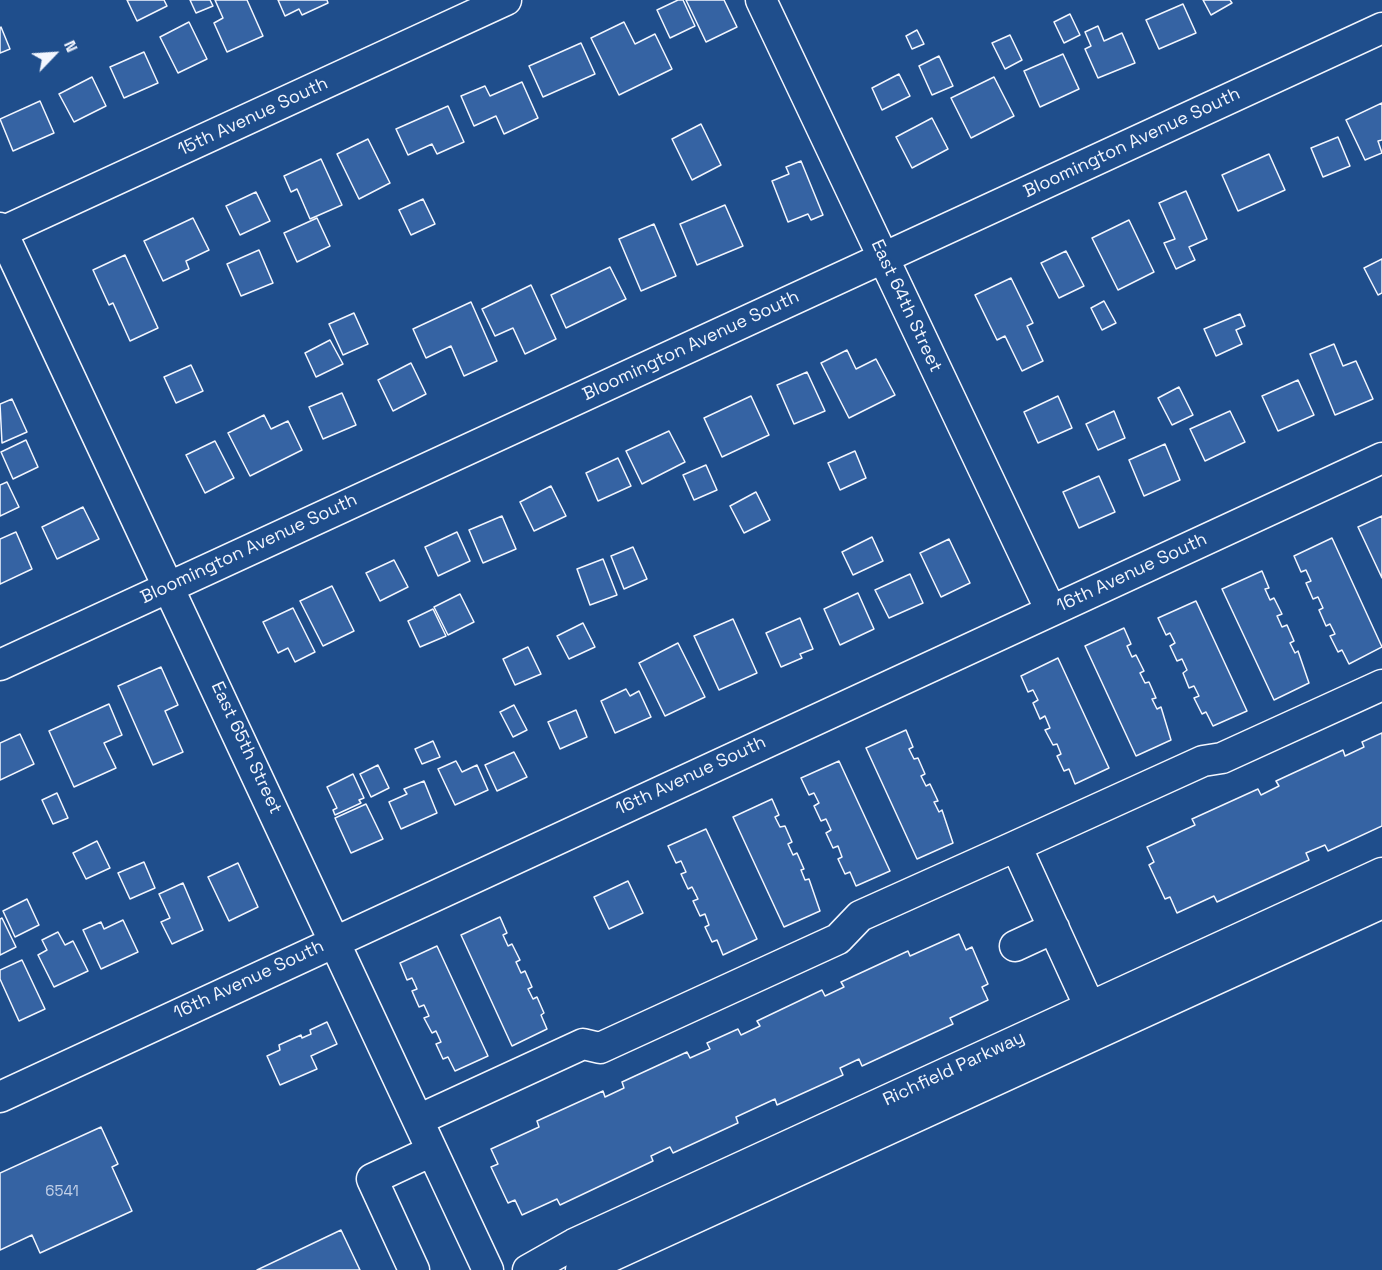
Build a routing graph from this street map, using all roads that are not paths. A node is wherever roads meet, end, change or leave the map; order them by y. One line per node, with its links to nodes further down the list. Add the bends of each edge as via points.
1 (506, 0): 4 (street, 15th Avenue South)
2 (761, 0): 5 (street, East 64th Street)
3 (1382, 28): 5 (street, Bloomington Avenue South)
4 (1, 232): 7 (street, East 65th Street)
5 (883, 258): 7 (street, Bloomington Avenue South); 8 (street, East 64th Street)
6 (1382, 458): 8 (street, 16th Avenue South)
7 (169, 586): 9 (street, Bloomington Avenue South); 15 (street, East 65th Street)
8 (1051, 611): 15 (street, 16th Avenue South)
9 (0, 665)
10 (1382, 685): 11 (street)
11 (1016, 846): 14 (street); 19 (street, via 860,916 838,939 600,1048 583,1044)
12 (1382, 873): 17 (street, Richfield Parkway)
13 (1382, 903): 17 (street, Richfield Parkway)
14 (1054, 928): 16 (street); 17 (street)
15 (335, 940): 18 (street, 16th Avenue South); 19 (street, East 65th Street)
16 (1015, 946)
17 (1095, 1019): 23 (street, Richfield Parkway, via 574,1244); 24 (street, Richfield Parkway)
18 (0, 1096)
19 (418, 1120): 20 (street, East 65th Street)
20 (432, 1151): 21 (street, via 372,1179); 22 (street, East 65th Street)
21 (414, 1270)
22 (488, 1270)
23 (528, 1270)
24 (581, 1270)

